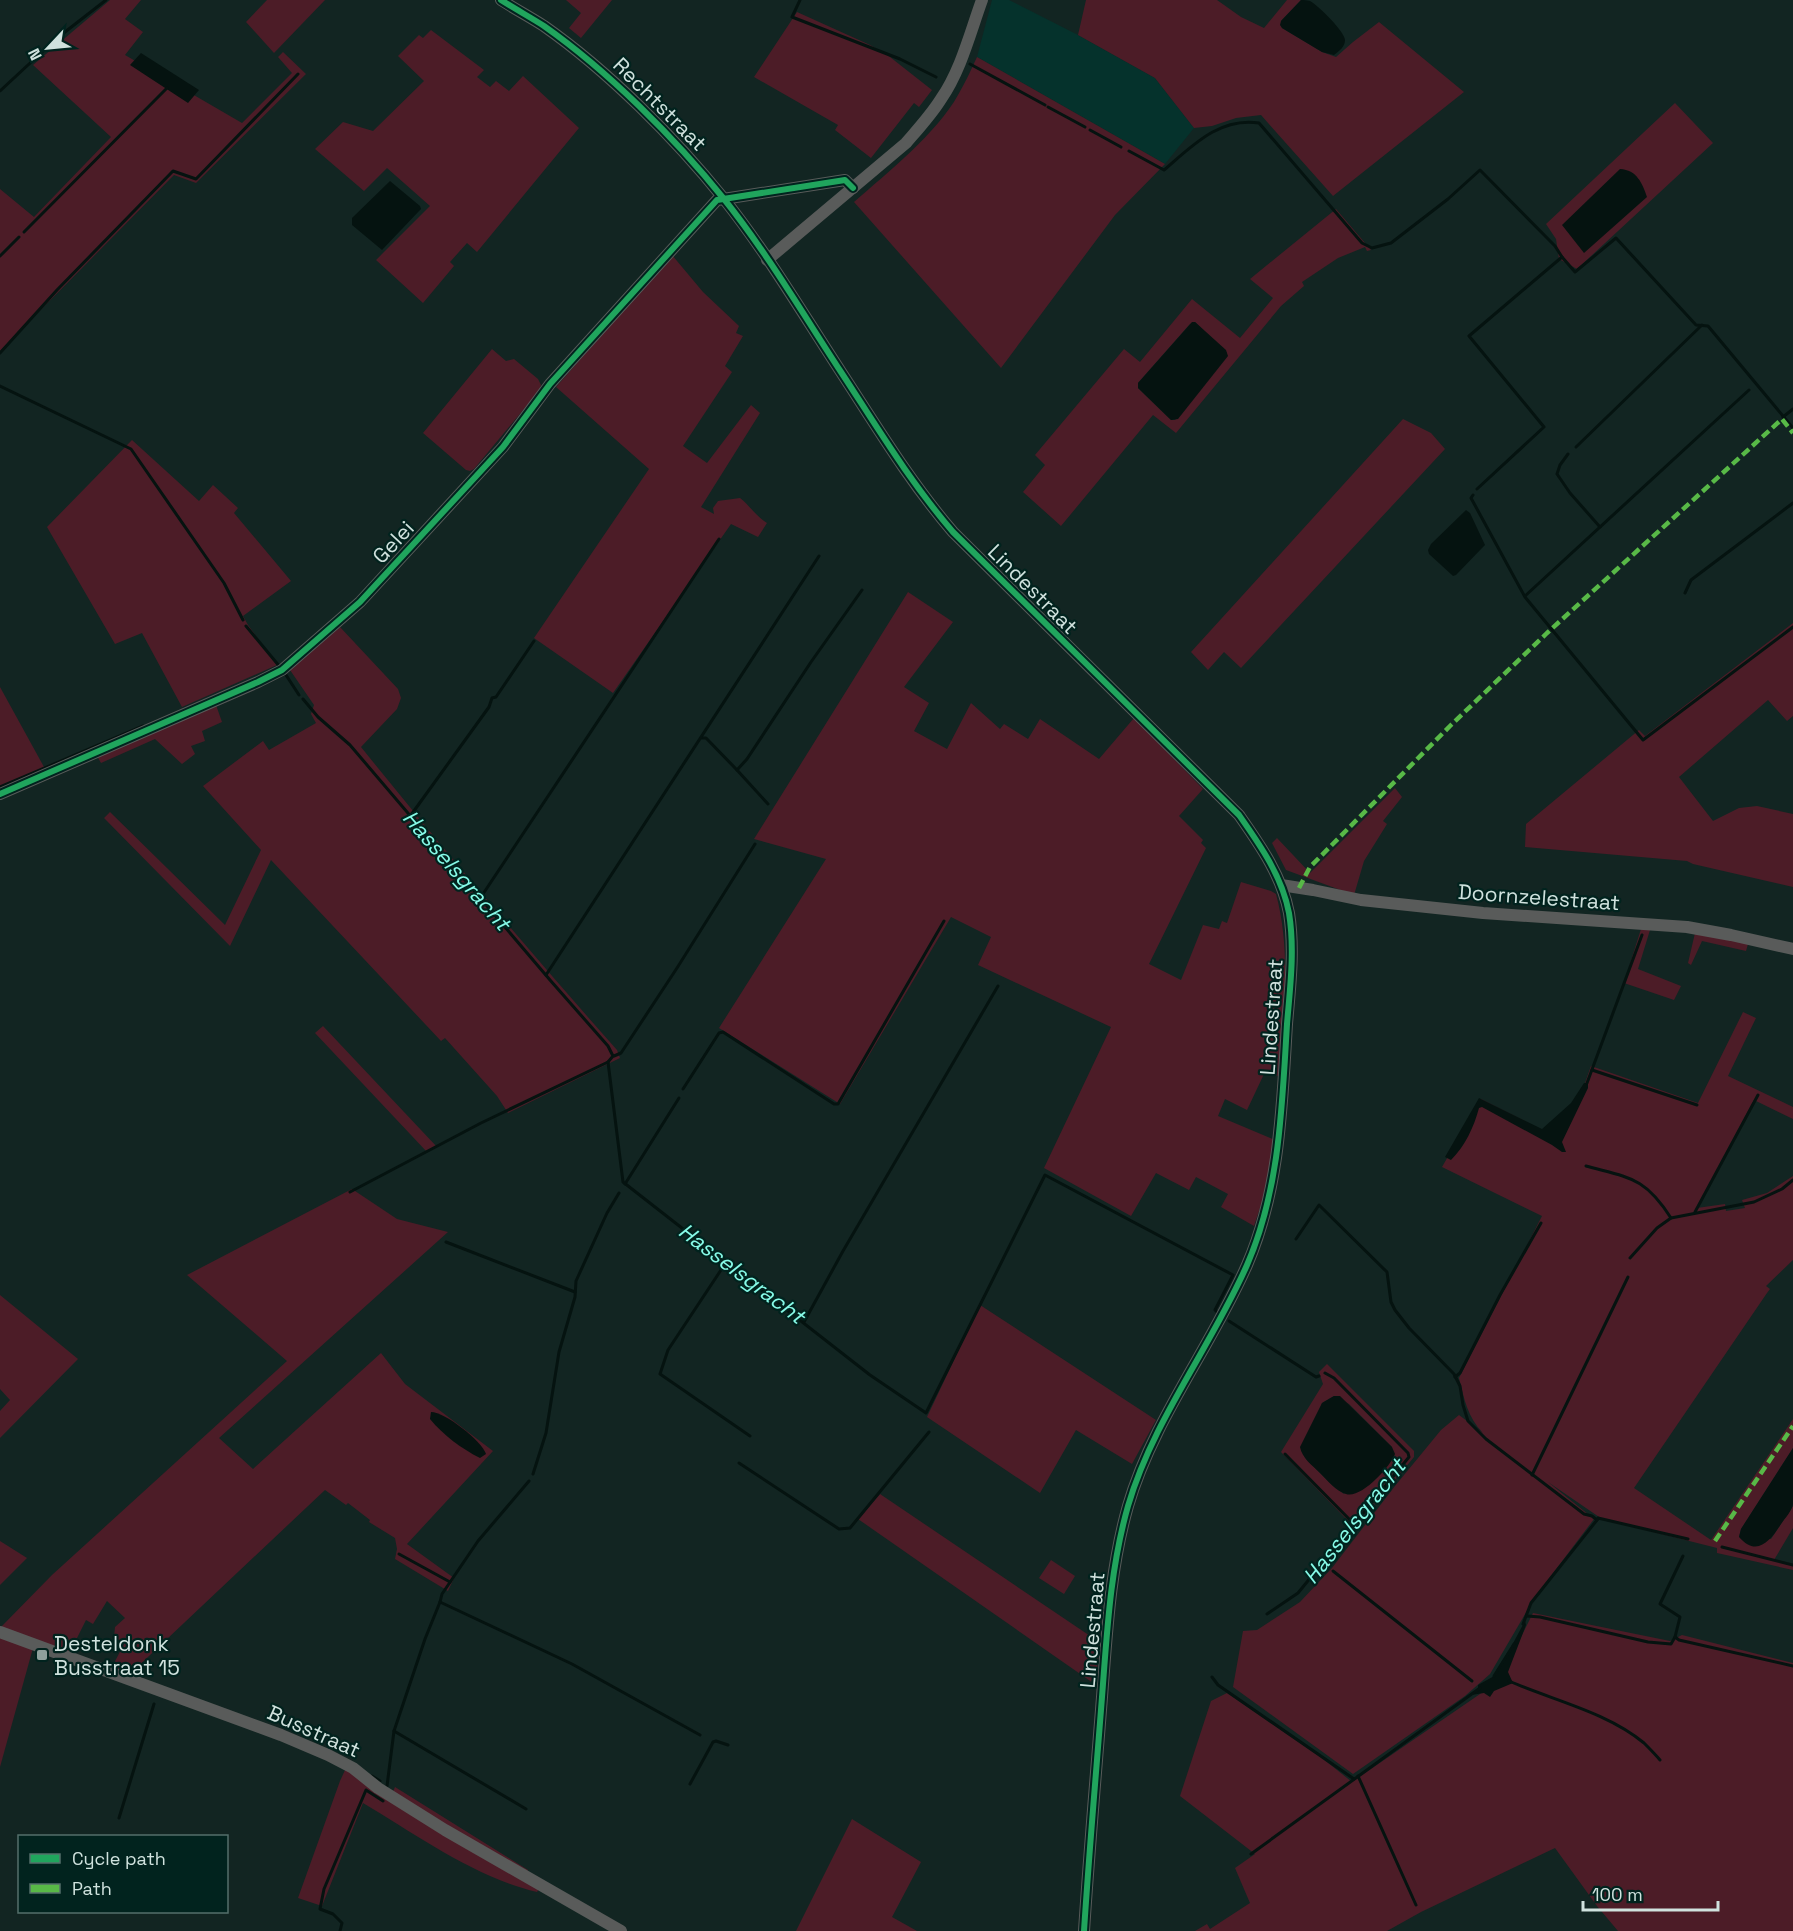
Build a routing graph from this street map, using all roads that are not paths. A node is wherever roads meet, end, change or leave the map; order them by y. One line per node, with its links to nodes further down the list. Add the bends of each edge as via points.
1 (501, 0): 4 (street, Rechtstraat, via 605,74)
2 (982, 0): 3 (street, via 942,98 906,143)
3 (853, 188): 4 (street, via 845,180); 5 (street)
4 (724, 200): 5 (street, Rechtstraat); 6 (street, Gelei, via 717,200 633,291 550,384 503,447 368,594 303,654 258,682)
5 (767, 260): 7 (street, Lindestraat, via 927,502 1239,815 1263,849)
6 (0, 794)
7 (1281, 885): 8 (street, Doornzelestraat, via 1405,905 1687,927); 11 (street, Lindestraat, via 1289,912 1292,950 1278,1149 1261,1231 1247,1265 1144,1460 1127,1508 1113,1571)
8 (1793, 949)
9 (0, 1632): 10 (street, Busstraat, via 328,1755 445,1830)
10 (621, 1931)
11 (1084, 1931)

